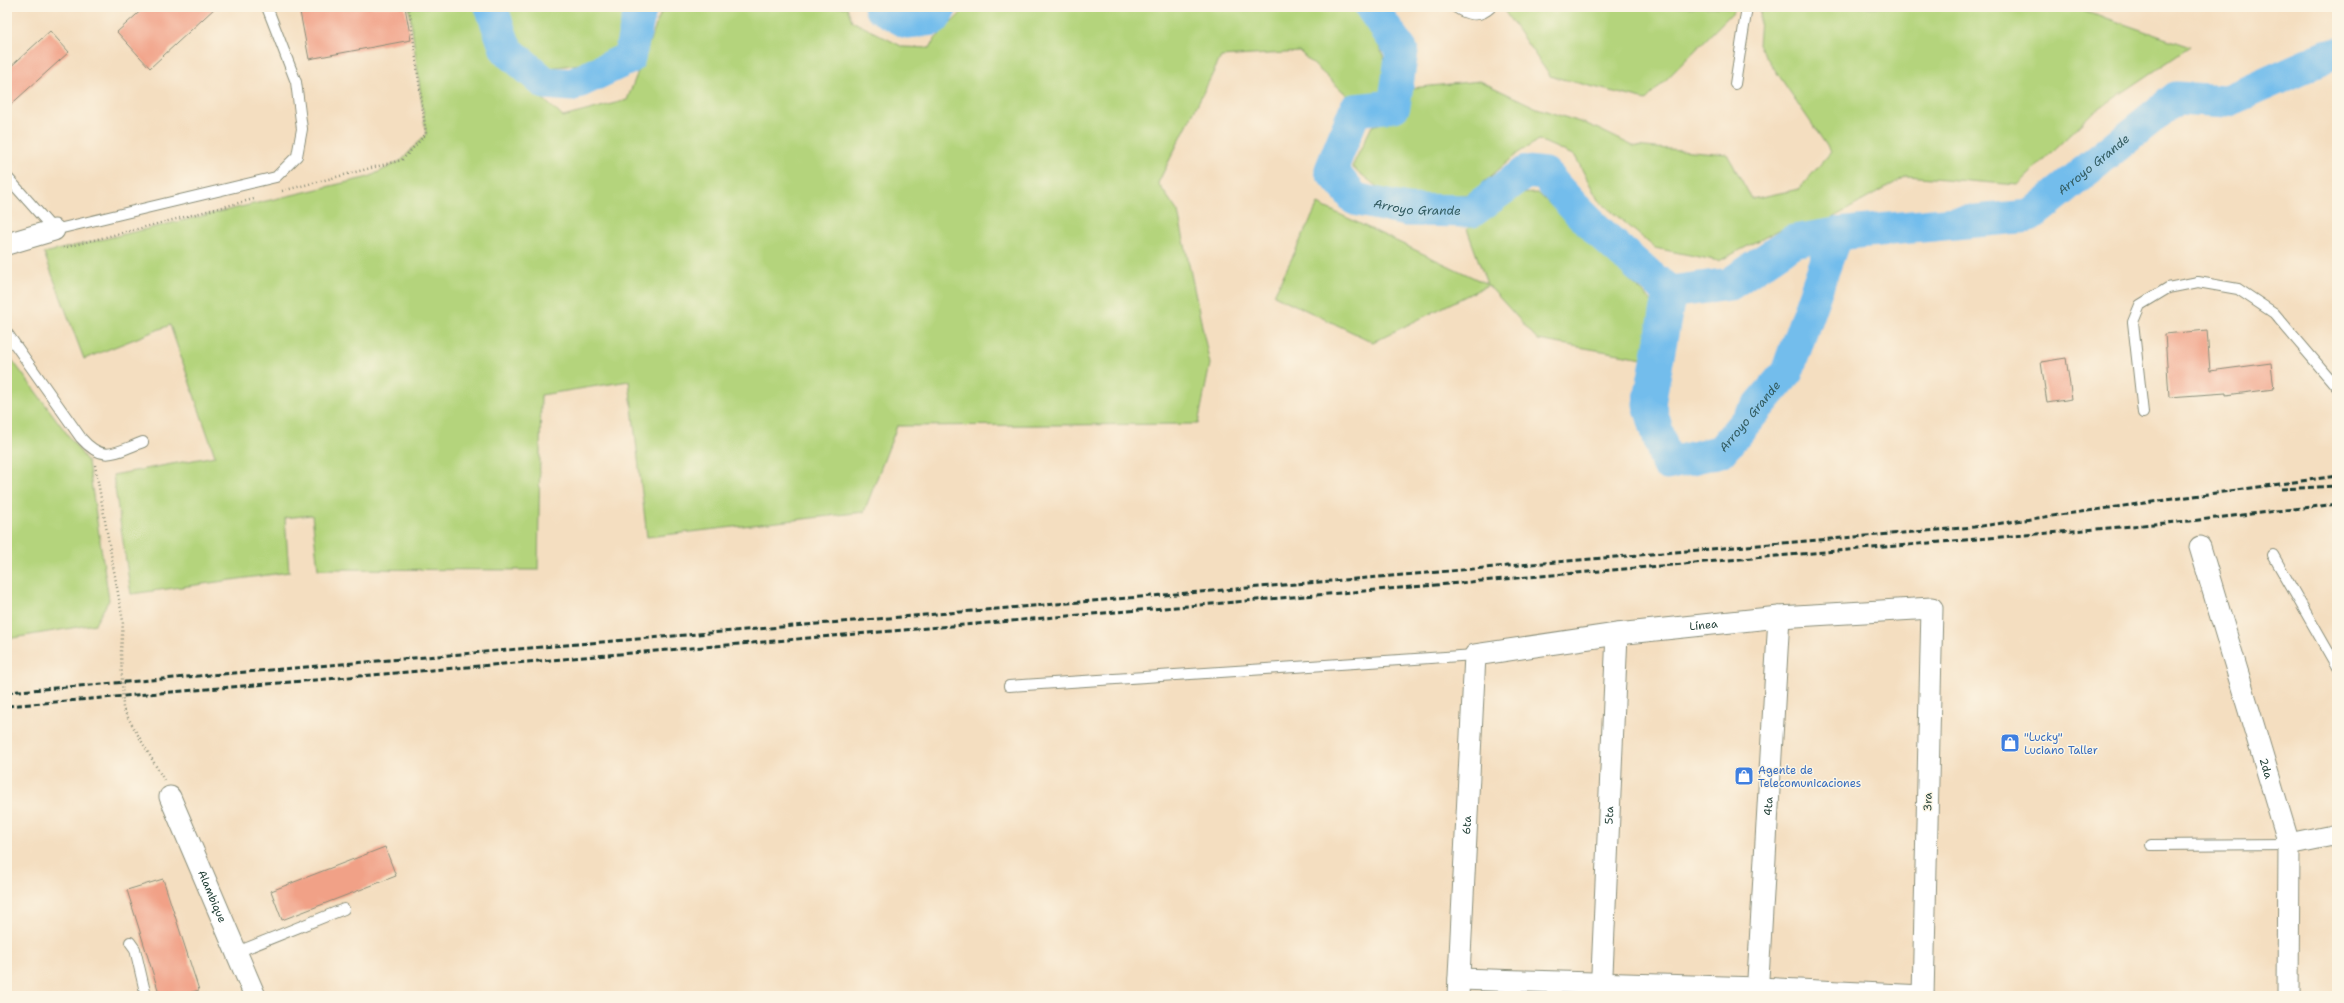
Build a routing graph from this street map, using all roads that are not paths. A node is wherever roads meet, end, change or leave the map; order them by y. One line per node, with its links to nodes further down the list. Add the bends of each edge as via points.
1 (267, 7): 7 (lane, via 296,82 302,129 297,156 276,176)
2 (1455, 7): 3 (lane, via 1467,15 1478,15)
3 (1491, 7)
4 (1747, 7): 5 (lane)
5 (1735, 84)
6 (7, 177): 7 (lane)
7 (54, 230): 8 (street)
8 (7, 244)
9 (7, 333): 12 (lane, via 81,438 93,451 107,455)
10 (2337, 387): 11 (lane, via 2274,313 2238,289 2198,282 2168,288 2140,305 2133,322)
11 (2143, 413)
12 (144, 442)
13 (2200, 547): 23 (street, 2da)
14 (2273, 555): 19 (lane)
15 (1932, 608): 16 (street, Línea); 33 (street, 3ra)
16 (1780, 617): 17 (street, Línea); 30 (street, 4ta)
17 (1617, 634): 18 (street, Línea); 29 (street, 5ta)
18 (1475, 655): 20 (lane); 28 (street, 6ta)
19 (2337, 667)
20 (1009, 686)
21 (170, 797): 27 (street, Alambique)
22 (2337, 834): 23 (street)
23 (2289, 844): 24 (lane); 34 (street, 2da)
24 (2151, 845)
25 (344, 909): 27 (lane)
26 (130, 942): 31 (lane, via 135,949)
27 (238, 952): 32 (street, Alambique)
28 (1458, 987): 29 (street)
29 (1601, 990): 30 (street)
30 (1757, 992): 33 (street)
31 (146, 996)
32 (255, 996)
33 (1923, 996)
34 (2288, 996)

